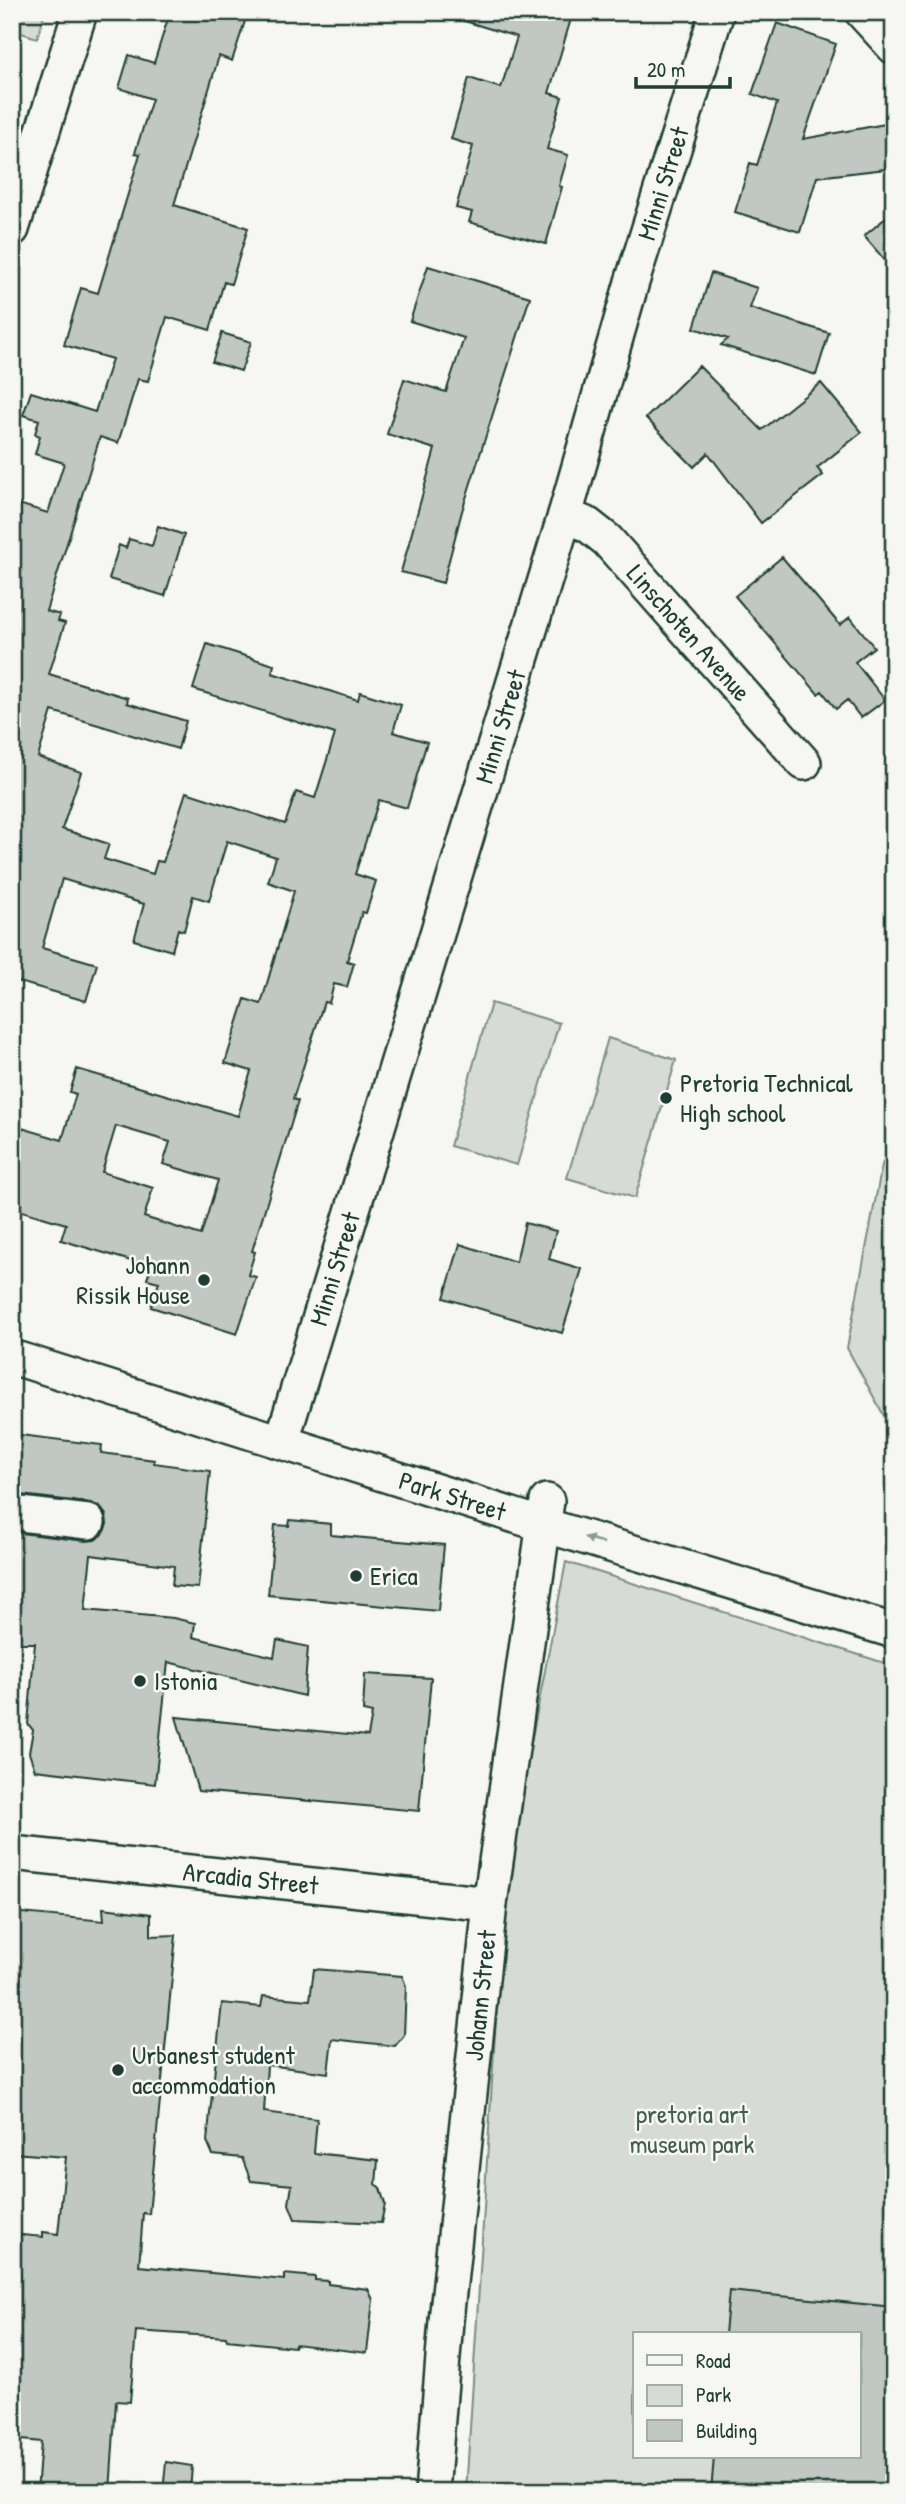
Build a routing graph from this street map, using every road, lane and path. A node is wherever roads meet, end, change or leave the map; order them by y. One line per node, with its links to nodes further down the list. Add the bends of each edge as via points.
1 (80, 12): 5 (street)
2 (717, 12): 6 (street, Minni Street)
3 (862, 12): 4 (street)
4 (894, 47)
5 (12, 229)
6 (565, 514): 7 (street, Linschoten Avenue, via 607,540); 10 (street, Minni Street)
7 (804, 763)
8 (12, 1338): 10 (street, Park Street)
9 (12, 1357): 10 (street, Park Street)
10 (285, 1432): 12 (street, Park Street)
11 (12, 1513): 13 (street)
12 (546, 1513): 14 (street, Park Street, via 709,1554); 15 (street, Park Street, one-way to 12); 17 (street, Johann Street)
13 (88, 1522)
14 (894, 1609)
15 (894, 1631)
16 (12, 1853): 17 (street, Arcadia Street)
17 (490, 1904): 18 (street, Johann Street)
18 (432, 2492)

